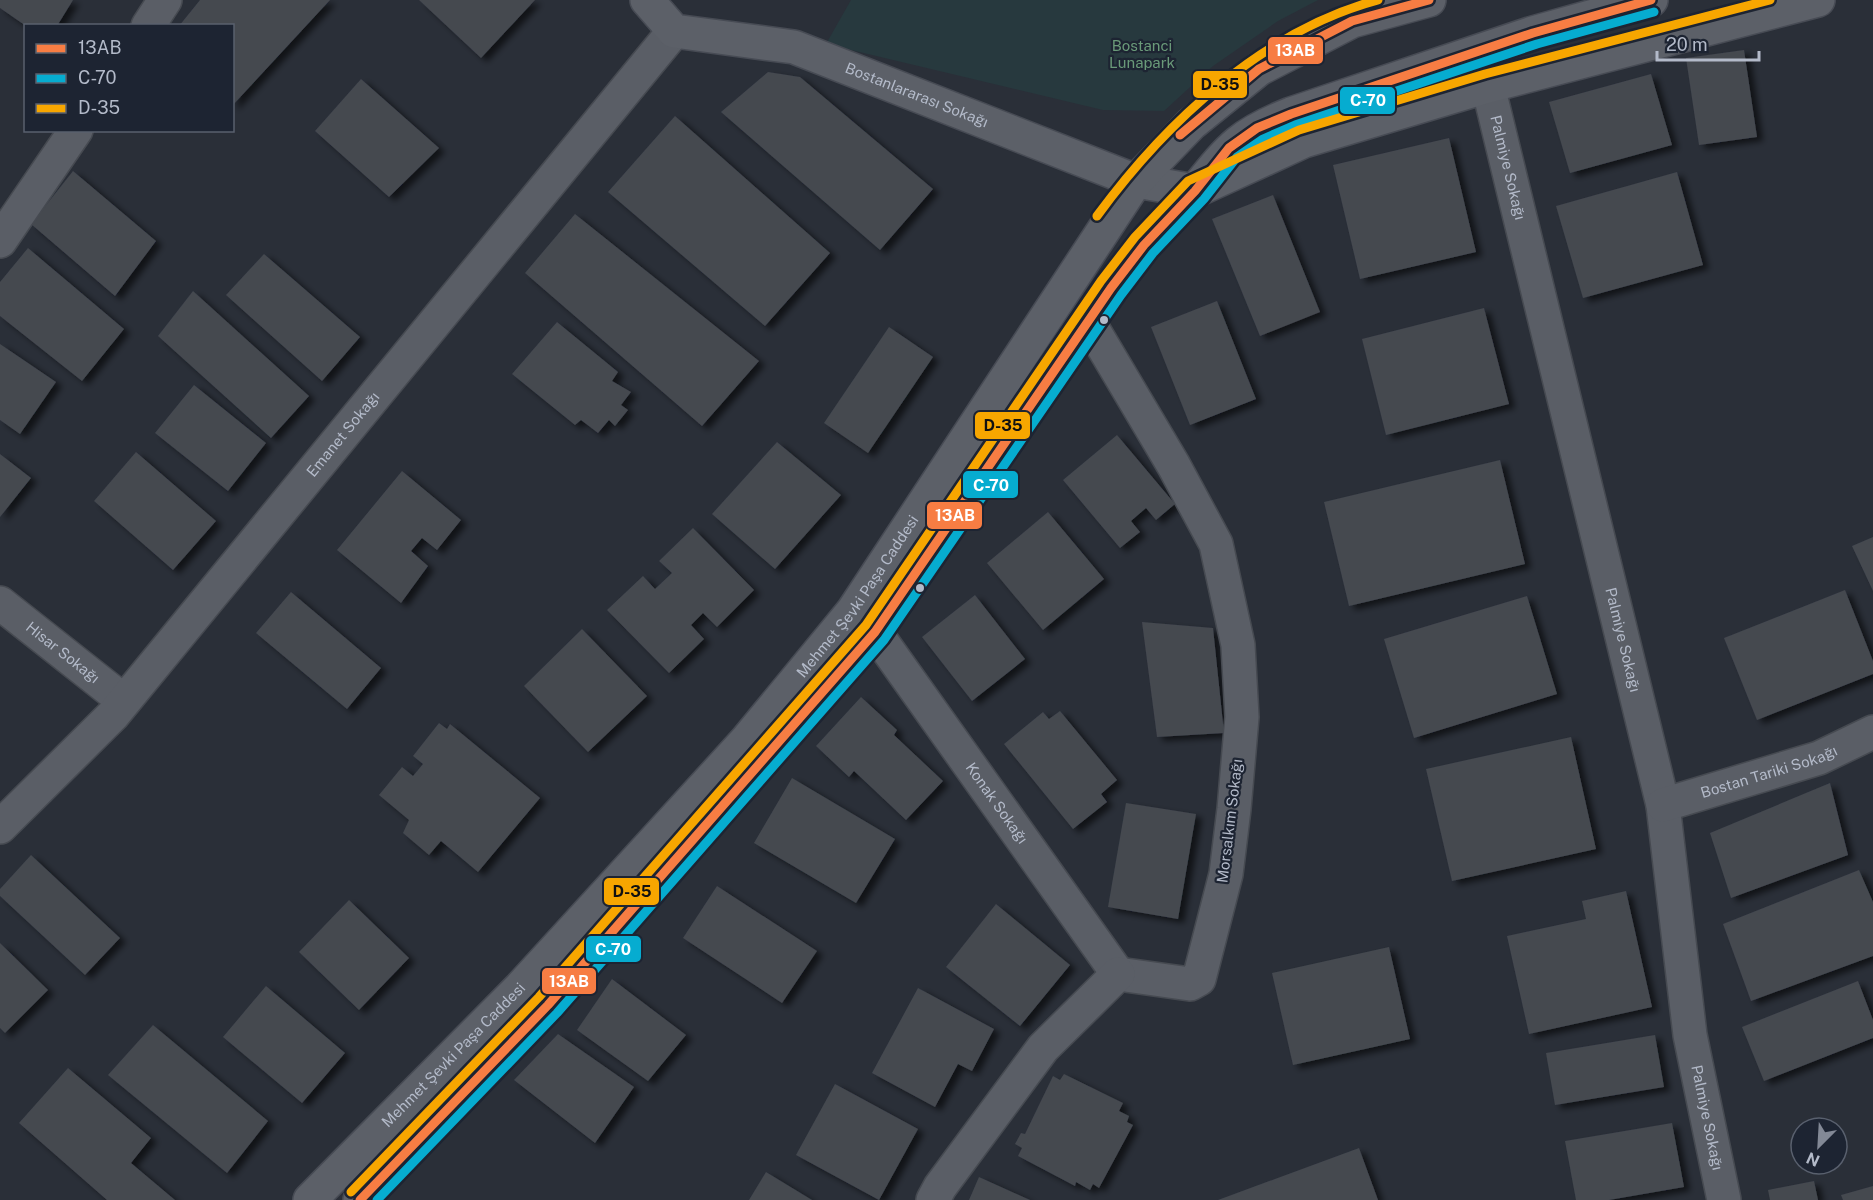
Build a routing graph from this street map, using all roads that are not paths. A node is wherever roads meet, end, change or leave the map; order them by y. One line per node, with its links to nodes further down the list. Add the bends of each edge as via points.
1 (165, 0): 6 (street)
2 (648, 0): 7 (main road)
3 (1429, 0): 10 (main road, Mehmet Şevki Paşa Caddesi, via 1352,21 1259,69 1191,124)
4 (1651, 0): 11 (main road, via 1522,36 1257,128 1229,148)
5 (1818, 0): 8 (main road, Mehmet Şevki Paşa Caddesi)
6 (149, 24)
7 (674, 31): 10 (main road, Bostanlararası Sokağı, via 794,47); 16 (street, Emanet Sokağı)
8 (1488, 86): 11 (main road, Mehmet Şevki Paşa Caddesi, via 1304,141); 18 (street, Palmiye Sokağı)
9 (75, 132): 12 (street)
10 (1136, 180): 11 (main road, Bostanlararası Sokağı); 21 (main road, Mehmet Şevki Paşa Caddesi, via 853,611 746,741 537,969)
11 (1195, 191): 13 (main road, Mehmet Şevki Paşa Caddesi, via 1144,245)
12 (0, 241)
13 (1088, 321): 15 (main road, Mehmet Şevki Paşa Caddesi); 20 (street, Morsalkım Sokağı, via 1216,544 1239,657 1242,717 1226,874 1198,979 1190,984)
14 (0, 603): 16 (street, Hisar Sokağı)
15 (875, 632): 20 (street, Konak Sokağı); 22 (main road, Mehmet Şevki Paşa Caddesi, via 548,1005)
16 (124, 700): 19 (street, Emanet Sokağı)
17 (1873, 732): 18 (street, Bostan Tariki Sokağı, via 1819,759)
18 (1663, 805): 24 (street, Palmiye Sokağı, via 1690,1035)
19 (0, 827)
20 (1118, 974): 23 (street, via 1043,1048)
21 (310, 1200)
22 (360, 1200)
23 (933, 1200)
24 (1724, 1200)

